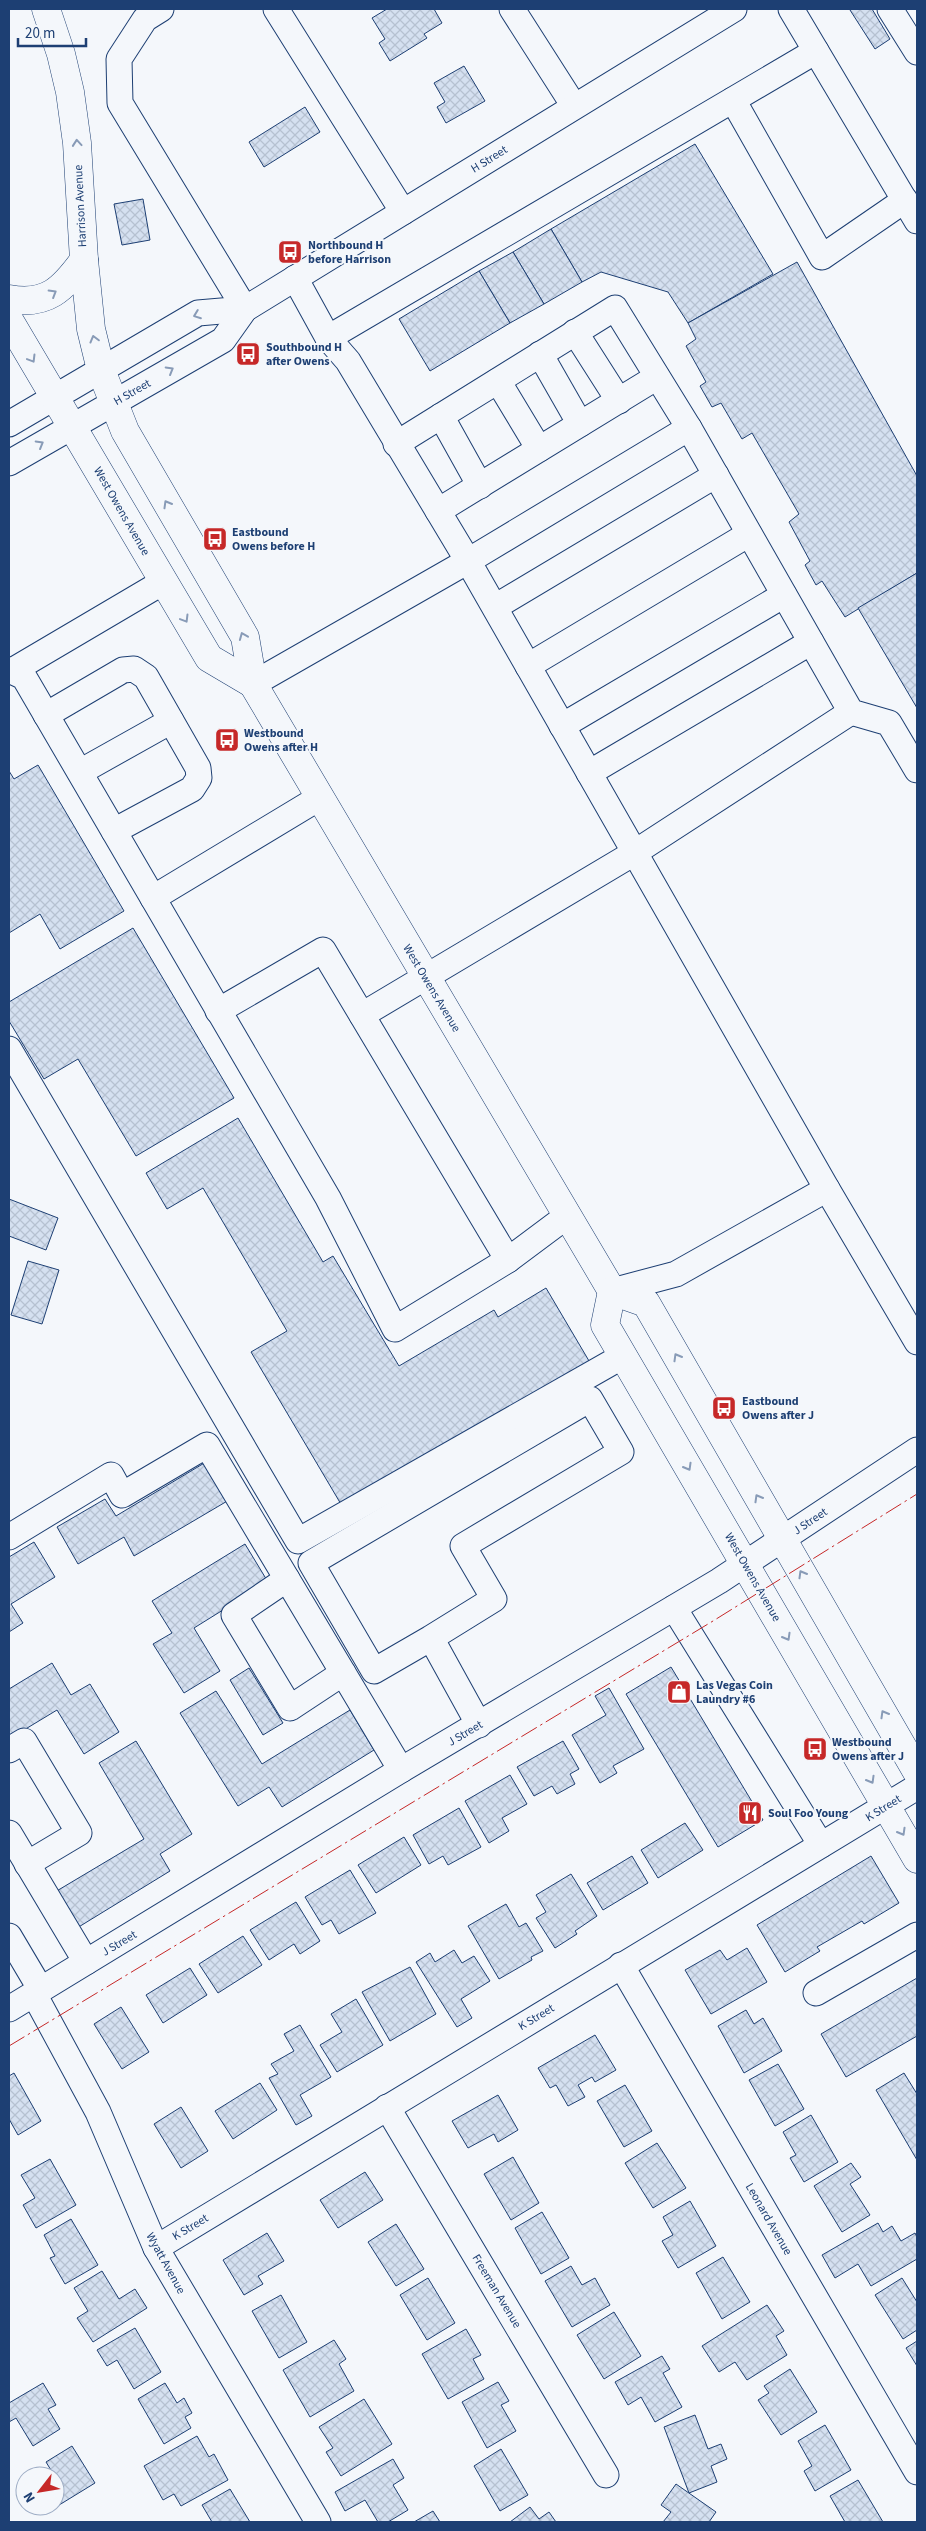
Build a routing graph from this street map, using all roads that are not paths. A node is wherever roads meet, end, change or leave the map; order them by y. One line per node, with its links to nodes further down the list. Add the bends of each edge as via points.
1 (46, 9): 15 (main road, Harrison Avenue, one-way to 1, via 77,143 70,92)
2 (161, 9): 18 (street, via 145,19 119,59 120,103)
3 (276, 9): 13 (street)
4 (512, 9): 11 (street)
5 (791, 9): 8 (street)
6 (890, 9): 9 (street)
7 (731, 10): 11 (street, H Street)
8 (816, 51): 10 (street); 12 (street)
9 (917, 52)
10 (733, 100): 12 (street, via 822,257); 21 (street)
11 (574, 106): 13 (street, H Street)
12 (905, 200): 14 (street)
13 (403, 212): 16 (street, H Street)
14 (917, 222)
15 (84, 260): 17 (main road, one-way to 15, via 24,302 45,297 67,284); 23 (main road, Harrison Avenue, one-way to 15, via 91,329)
16 (295, 278): 18 (street, H Street); 21 (street)
17 (9, 299)
18 (245, 309): 23 (street, H Street, one-way to 23, via 198,313); 28 (street, H Street, one-way to 18, via 223,340)
19 (9, 320): 26 (main road, West Owens Avenue, one-way to 26)
20 (576, 332): 22 (street); 24 (street, via 615,308); 27 (street)
21 (328, 338): 34 (street, via 348,361)
22 (540, 354): 25 (street); 31 (street)
23 (101, 370): 26 (street, H Street); 28 (main road, Harrison Avenue)
24 (657, 377): 27 (street); 33 (street)
25 (498, 381): 29 (street); 35 (street)
26 (55, 397): 30 (street, H Street); 32 (main road, West Owens Avenue)
27 (619, 401): 31 (street)
28 (113, 403): 32 (street, H Street); 48 (main road, West Owens Avenue, one-way to 28, via 245,637 125,431)
29 (441, 416): 34 (street); 38 (street)
30 (9, 424)
31 (580, 424): 35 (street)
32 (72, 426): 36 (street, H Street, one-way to 32); 42 (main road, West Owens Avenue)
33 (689, 428): 37 (street); 41 (street)
34 (396, 444): 39 (street)
35 (539, 449): 38 (street)
36 (9, 463)
37 (716, 476): 40 (street); 44 (street)
38 (480, 486): 39 (street)
39 (438, 511): 41 (street)
40 (749, 534): 43 (street); 46 (street)
41 (468, 561): 44 (street); 48 (street)
42 (163, 582): 47 (street); 48 (main road, West Owens Avenue, one-way to 48, via 209,658)
43 (784, 595): 45 (street); 52 (street)
44 (495, 608): 46 (street)
45 (811, 642): 49 (street); 55 (street)
46 (528, 666): 52 (street)
47 (10, 671): 50 (street, via 24,677)
48 (253, 684): 56 (main road, West Owens Avenue)
49 (851, 712): 53 (street, via 889,723); 58 (street)
50 (46, 715): 51 (street, via 122,670 134,669 146,677); 54 (street)
51 (171, 721): 54 (street); 57 (street, via 198,768 199,778 192,789)
52 (562, 726): 55 (street)
53 (917, 770)
54 (80, 772): 57 (street)
55 (589, 773): 58 (street)
56 (319, 798): 59 (street); 60 (main road, West Owens Avenue)
57 (114, 831): 59 (street)
58 (634, 853): 60 (street); 64 (street)
59 (153, 898): 61 (street)
60 (425, 977): 62 (street); 65 (main road, West Owens Avenue)
61 (218, 1010): 62 (street, via 323,950); 66 (street, via 328,1198 395,1329)
62 (362, 1015): 66 (street)
63 (9, 1049): 69 (street, via 298,1541)
64 (827, 1189): 67 (street, via 676,1274); 68 (street)
65 (567, 1216): 66 (street); 67 (main road, West Owens Avenue)
66 (508, 1260)
67 (612, 1291): 69 (main road, West Owens Avenue, via 605,1325); 72 (main road, one-way to 67, via 646,1303)
68 (917, 1342)
69 (622, 1356): 73 (main road, West Owens Avenue, one-way to 73)
70 (917, 1450): 72 (street, J Street)
71 (9, 1537): 74 (street, via 111,1475 122,1496 207,1445)
72 (782, 1540): 73 (street, J Street); 81 (main road, one-way to 72)
73 (745, 1564): 75 (street, J Street); 83 (main road, West Owens Avenue, one-way to 83)
74 (287, 1579): 77 (street); 77 (street, via 234,1615 290,1708)
75 (674, 1608): 78 (street, J Street); 85 (street)
76 (431, 1638): 76 (street, via 374,1672 311,1562 590,1398 621,1452 463,1546 494,1599); 78 (street)
77 (343, 1673): 80 (street)
78 (479, 1725): 80 (street, J Street)
79 (9, 1750): 87 (street, via 24,1741 79,1833)
80 (401, 1770): 90 (street, J Street)
81 (917, 1772)
82 (917, 1787): 83 (street, K Street)
83 (886, 1806): 85 (street, K Street); 86 (main road, West Owens Avenue, one-way to 86)
84 (9, 1833): 87 (street)
85 (820, 1844): 91 (street, K Street)
86 (917, 1859)
87 (27, 1864): 90 (street)
88 (917, 1935): 93 (street)
89 (9, 1936): 92 (street, Wyatt Avenue)
90 (86, 1962): 92 (street, J Street)
91 (621, 1965): 95 (street, K Street); 97 (street, Leonard Avenue)
92 (37, 1992): 94 (street, J Street); 96 (street, Wyatt Avenue, via 98,2112)
93 (816, 1993)
94 (9, 2009)
95 (387, 2107): 96 (street, K Street); 98 (street, Freeman Avenue)
96 (156, 2248): 99 (street, Wyatt Avenue)
97 (917, 2472)
98 (606, 2475)
99 (318, 2522)

